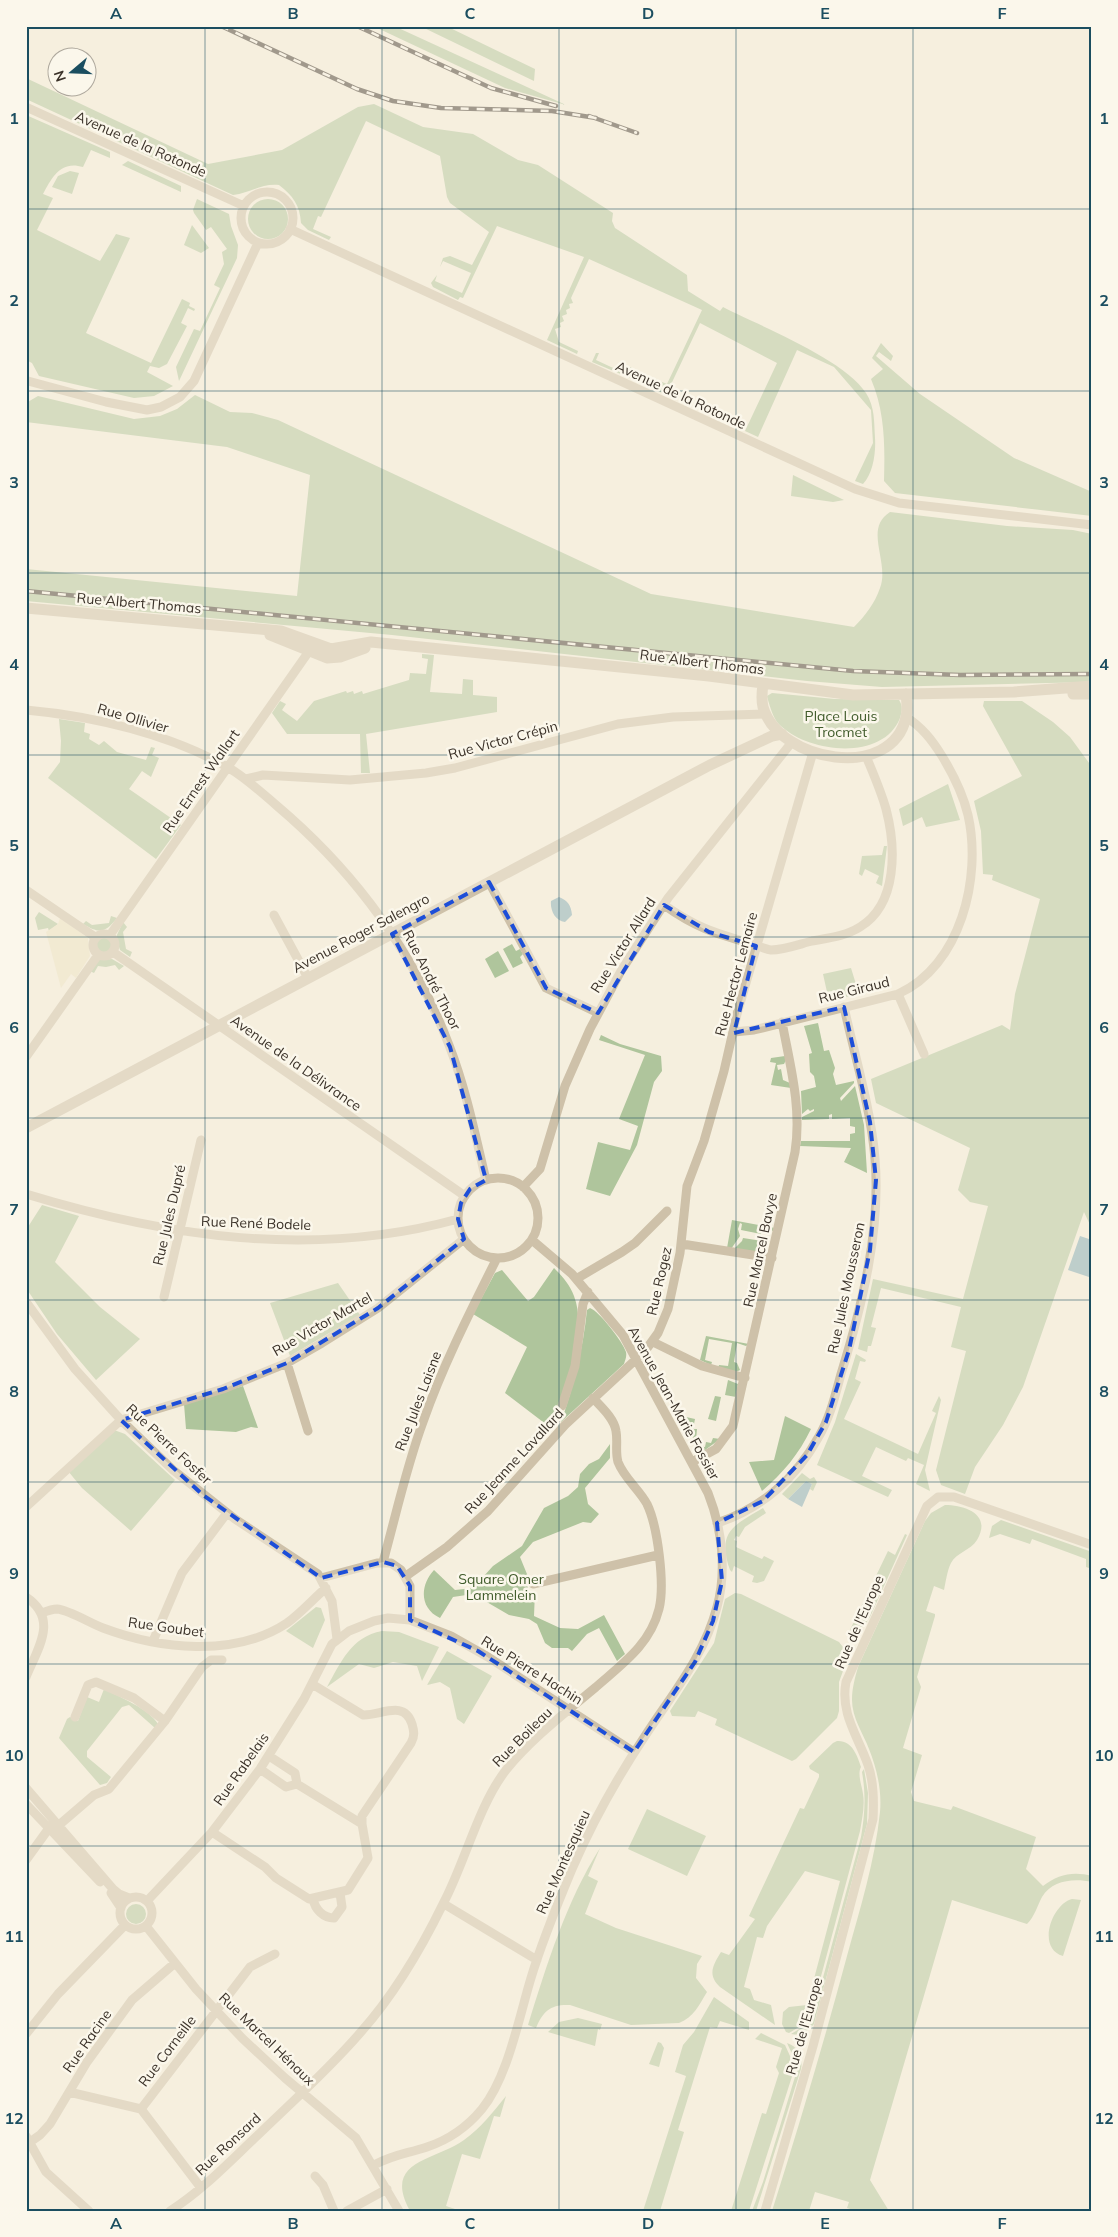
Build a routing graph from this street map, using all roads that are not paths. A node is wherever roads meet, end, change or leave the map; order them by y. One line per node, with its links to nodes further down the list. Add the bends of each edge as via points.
1 (26, 107): 2 (street, Avenue de la Rotonde)
2 (244, 206): 3 (street, via 258,194 278,195 291,211); 4 (street, via 241,216 244,229)
3 (290, 229): 4 (street, via 275,243); 6 (street, Avenue de la Rotonde, via 855,489 899,503)
4 (258, 243): 5 (street, via 194,381 180,397 161,408 147,410)
5 (28, 381)
6 (1092, 526)
7 (26, 608): 8 (street, Rue Albert Thomas, via 286,632)
8 (312, 647): 9 (street, Rue Albert Thomas, via 331,649 365,642); 22 (street, Rue Ernest Wallart)
9 (763, 684): 12 (street, Rue Albert Thomas, via 835,694); 15 (street, via 762,697)
10 (1092, 686): 11 (street, Rue Albert Thomas)
11 (1014, 692): 12 (street, Rue Albert Thomas); 13 (street, Rue Albert Thomas)
12 (906, 694): 16 (street)
13 (1092, 694)
14 (26, 710): 22 (street, Rue Ollivier, via 84,718 130,729)
15 (768, 718): 17 (street); 21 (street, Avenue Roger Salengro, via 768,729); 23 (street, Rue Victor Crépin, via 674,717 618,724 455,768 417,774 350,780 263,775)
16 (906, 718): 20 (street, via 900,733 889,744); 35 (street, Rue Giraud, via 917,724 929,738 953,776 968,816 972,856 965,905 949,944 926,976)
17 (782, 734): 18 (street); 21 (street, Avenue Roger Salengro)
18 (792, 742): 19 (street); 26 (street, Rue Victor Allard)
19 (813, 752): 20 (street, via 850,758); 31 (street, Rue Hector Lemaire)
20 (866, 756): 31 (street, via 886,808 891,838 891,873 880,906 861,926 844,934 776,949)
21 (710, 764): 24 (street, Avenue Roger Salengro)
22 (228, 768): 23 (street, Rue André Thoor); 29 (street, Rue Ernest Wallart)
23 (246, 779): 28 (street, Rue André Thoor, via 301,826 338,864)
24 (489, 882): 28 (street, Avenue Roger Salengro); 37 (street, via 546,988)
25 (26, 890): 30 (street)
26 (664, 905): 31 (street, via 709,932); 37 (street, Rue Victor Allard)
27 (274, 915): 34 (street)
28 (392, 934): 34 (street, Avenue Roger Salengro); 45 (street, Rue André Thoor, via 450,1047 468,1102)
29 (110, 935): 30 (street); 32 (street, via 115,941)
30 (95, 937): 33 (street, via 93,948)
31 (756, 946): 40 (street, Rue Hector Lemaire)
32 (113, 952): 33 (street, via 107,956); 39 (street, Avenue de la Délivrance)
33 (98, 954): 42 (street)
34 (308, 978): 39 (street, Avenue Roger Salengro)
35 (898, 994): 36 (street, Rue Giraud); 41 (street)
36 (844, 1008): 38 (street, Rue Giraud); 73 (street, Rue Jules Mousseron, via 870,1122 876,1180 871,1241 854,1328 826,1422 807,1455 784,1483 763,1501)
37 (598, 1013): 46 (street, Rue Victor Allard, via 564,1086 540,1169)
38 (782, 1022): 40 (street, Rue Giraud); 57 (street, Rue Marcel Bavye, via 796,1098 798,1130)
39 (219, 1026): 43 (street, Avenue Roger Salengro); 48 (street, Avenue de la Délivrance)
40 (734, 1032): 49 (street, Rue Hector Lemaire)
41 (924, 1054)
42 (26, 1057)
43 (26, 1128)
44 (201, 1140): 52 (street, Rue Jules Dupré)
45 (486, 1180): 46 (street, via 504,1178); 48 (street)
46 (523, 1187): 54 (street, via 536,1206 538,1218)
47 (26, 1194): 52 (street, Rue René Bodele, via 84,1211)
48 (464, 1196): 51 (street)
49 (684, 1201): 55 (street, Rue Rogez)
50 (666, 1211): 58 (street, via 635,1243)
51 (458, 1219): 52 (street, Rue René Bodele, via 388,1233 312,1239 242,1239); 53 (street)
52 (179, 1231): 60 (street, Rue Jules Dupré)
53 (464, 1239): 56 (street, via 480,1254); 64 (street, Rue Victor Martel, via 378,1308)
54 (532, 1240): 56 (street, via 520,1252); 58 (street, Avenue Jean-Marie Fossier)
55 (682, 1244): 57 (street); 62 (street, Rue Rogez, via 666,1315)
56 (497, 1258): 76 (street, Rue Jules Laisne, via 428,1407 406,1472)
57 (772, 1258): 65 (street, Rue Marcel Bavye)
58 (576, 1279): 59 (street, Avenue Jean-Marie Fossier)
59 (588, 1292): 63 (street, Avenue Jean-Marie Fossier, via 619,1330); 67 (street, via 583,1304 575,1366)
60 (164, 1297)
61 (27, 1305): 68 (street, Rue Pierre Fosfer, via 75,1369)
62 (653, 1342): 63 (street, Rue Rogez); 65 (street, via 702,1366)
63 (637, 1359): 66 (street, Rue Jeanne Lavallard); 70 (street, Avenue Jean-Marie Fossier)
64 (286, 1363): 68 (street, Rue Victor Martel, via 223,1389); 69 (street)
65 (745, 1378): 70 (street, Rue Marcel Bavye, via 731,1430 716,1449)
66 (594, 1398): 75 (street, Rue Boileau, via 616,1430 616,1453 620,1464 647,1505); 77 (street, Rue Jeanne Lavallard, via 488,1511 447,1547)
67 (562, 1406)
68 (121, 1420): 71 (street); 72 (street, Rue Pierre Fosfer, via 173,1470)
69 (308, 1431)
70 (692, 1462): 73 (street, Avenue Jean-Marie Fossier, via 708,1493)
71 (26, 1507)
72 (227, 1513): 78 (street, Rue Pierre Fosfer, via 314,1570); 85 (street, via 182,1573)
73 (717, 1523): 92 (street, Rue Montesquieu, via 722,1581 713,1621 695,1662)
74 (1092, 1545): 119 (street, Rue de l'Europe, via 954,1497 938,1497 927,1506 846,1682 848,1719 871,1776 873,1819 813,2046)
75 (658, 1555): 79 (street); 89 (street, Rue Boileau, via 662,1595 649,1635 633,1656)
76 (382, 1562): 77 (street, via 397,1566); 78 (street)
77 (406, 1576): 83 (street, via 411,1591)
78 (321, 1578): 80 (street)
79 (533, 1584)
80 (326, 1588): 84 (street, via 334,1608); 85 (street, Rue Goubet, via 287,1623 256,1638 214,1646)
81 (26, 1596): 82 (street)
82 (42, 1612): 85 (street, Rue Goubet, via 58,1609 109,1630); 87 (street, via 44,1632)
83 (410, 1620): 84 (street, Rue Pierre Hachin, via 388,1618 374,1621); 89 (street, Rue Pierre Hachin, via 469,1646)
84 (337, 1640): 88 (street, Rue Rabelais)
85 (153, 1641)
86 (222, 1660): 91 (street, via 211,1660 202,1667)
87 (26, 1676)
88 (312, 1684): 93 (street, Rue Rabelais); 99 (street, via 363,1715 398,1710 411,1721 413,1739 364,1812)
89 (570, 1710): 92 (street, Rue Pierre Hachin); 106 (street, Rue Boileau, via 517,1757 496,1783)
90 (75, 1717): 91 (street, via 88,1685 96,1682 134,1698)
91 (165, 1721): 98 (street, via 109,1789 94,1795)
92 (634, 1752): 111 (street, Rue Montesquieu, via 580,1851)
93 (269, 1756): 94 (street, Rue Rabelais); 95 (street, via 295,1773)
94 (260, 1769): 95 (street, via 286,1787); 100 (street, Rue Rabelais)
95 (297, 1784): 99 (street)
96 (26, 1788): 98 (street)
97 (26, 1804): 98 (street)
98 (54, 1824): 101 (street); 103 (street, via 119,1894); 107 (street, via 116,1897)
99 (362, 1824): 102 (street, via 368,1858 348,1890)
100 (212, 1832): 104 (street, via 265,1867 276,1878); 105 (street, Rue Rabelais)
101 (26, 1860)
102 (340, 1893): 104 (street); 104 (street, via 342,1906 334,1918 318,1911)
103 (129, 1898): 105 (street, via 139,1897); 107 (street)
104 (312, 1899)
105 (147, 1901): 109 (street, via 152,1914)
106 (444, 1904): 111 (street); 116 (street, Rue Boileau, via 380,2009)
107 (121, 1908): 108 (street, via 121,1919)
108 (125, 1925): 109 (street, via 135,1929); 114 (street, via 58,1994)
109 (146, 1926): 112 (street, Rue Marcel Hénaux)
110 (275, 1954): 113 (street, Rue Corneille, via 250,1967)
111 (537, 1960): 120 (street, Rue Montesquieu, via 500,2078 482,2108 443,2140 394,2155)
112 (175, 1963): 113 (street, Rue Marcel Hénaux); 115 (street, Rue Racine, via 132,2000)
113 (216, 2011): 116 (street, Rue Marcel Hénaux, via 263,2059); 117 (street, Rue Corneille)
114 (26, 2034)
115 (69, 2092): 117 (street); 118 (street, Rue Racine, via 47,2128)
116 (302, 2092): 120 (street, Rue Marcel Hénaux, via 356,2138); 122 (street, Rue Ronsard)
117 (141, 2109): 122 (street)
118 (28, 2139): 124 (street, via 46,2172)
119 (780, 2154): 129 (street, Rue de l'Europe); 130 (street, Rue de l'Europe)
120 (374, 2166): 123 (street, Rue Marcel Hénaux)
121 (315, 2176): 126 (street, via 323,2185)
122 (201, 2188): 125 (street, Rue Ronsard)
123 (387, 2189): 127 (street); 128 (street, Rue Marcel Hénaux)
124 (89, 2211)
125 (170, 2211)
126 (334, 2211)
127 (347, 2211)
128 (399, 2211)
129 (758, 2211)
130 (765, 2211)

